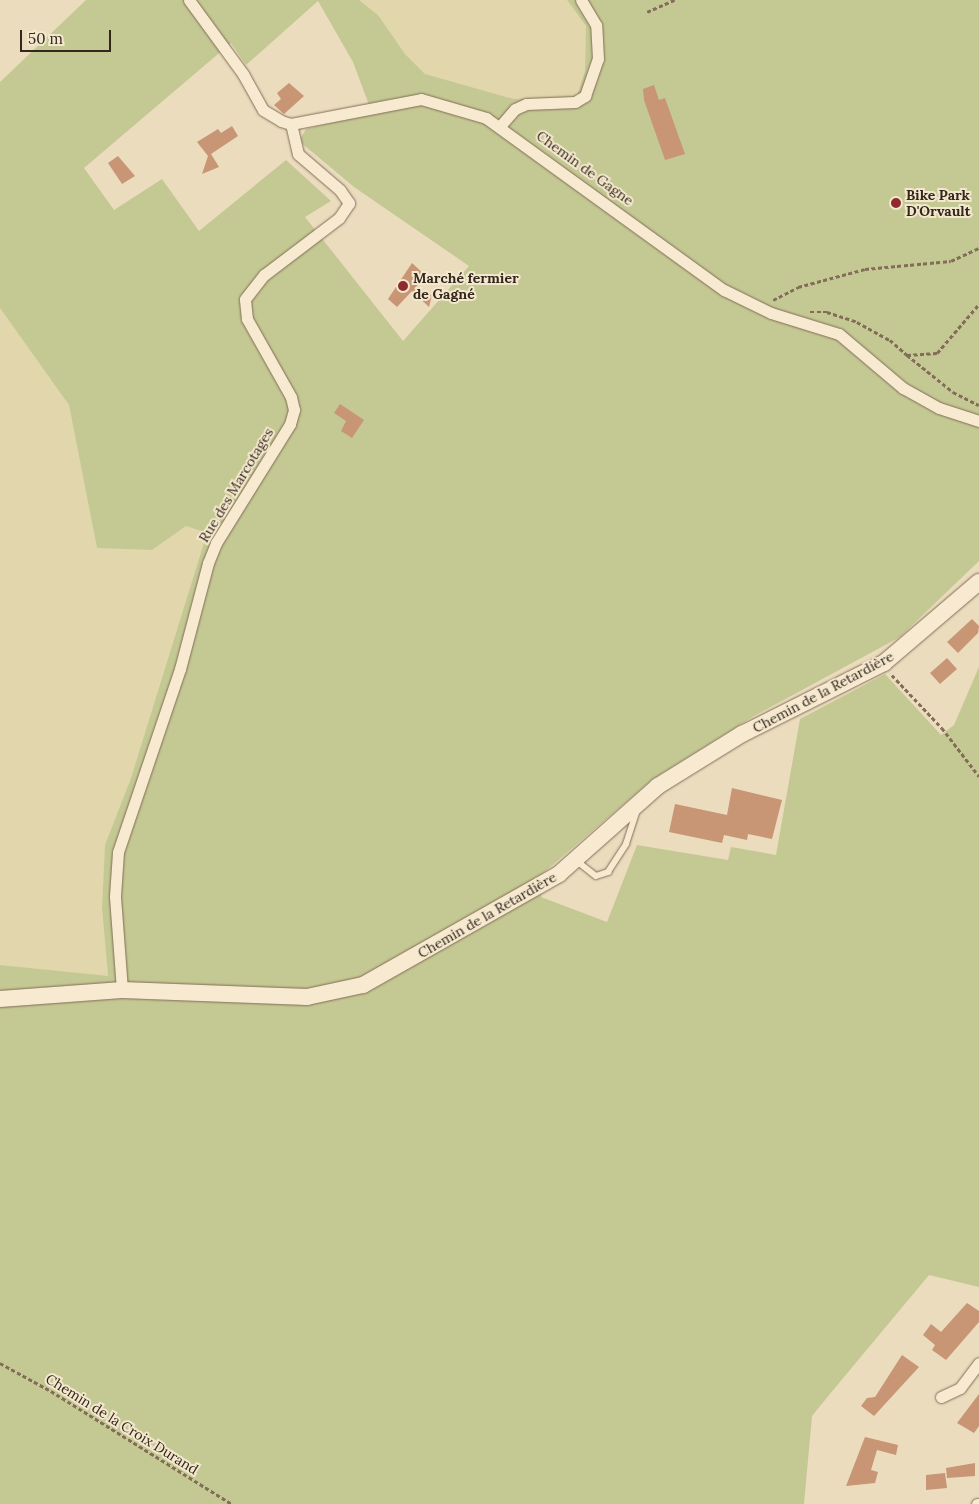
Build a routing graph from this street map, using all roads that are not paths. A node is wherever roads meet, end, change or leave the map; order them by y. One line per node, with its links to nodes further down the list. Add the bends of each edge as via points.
1 (189, 0): 3 (street, via 243,74 262,110)
2 (581, 0): 4 (street, via 596,25 598,59 585,96 575,102 526,104 515,109)
3 (290, 124): 4 (street, Chemin de Gagne, via 421,99 454,105); 9 (street, Rue des Marcotages, via 298,154 340,190 349,203 339,218 264,275 244,299 247,318 294,410 268,462 213,550 180,669 118,852 115,896)
4 (501, 125): 5 (street, Chemin de Gagne, via 724,290 771,313 838,334 903,388 939,408)
5 (979, 421)
6 (979, 582): 7 (street, Chemin de la Retardière, via 884,663 742,734 658,786)
7 (638, 804): 8 (street, Chemin de la Retardière); 8 (lane, via 626,844 608,872 596,876)
8 (576, 859): 9 (street, Chemin de la Retardière, via 559,874 437,946 363,985 287,997)
9 (122, 990): 10 (street, Chemin de la Retardière)
10 (0, 1000)
11 (979, 1363): 12 (street, via 960,1388)
12 (941, 1397)

